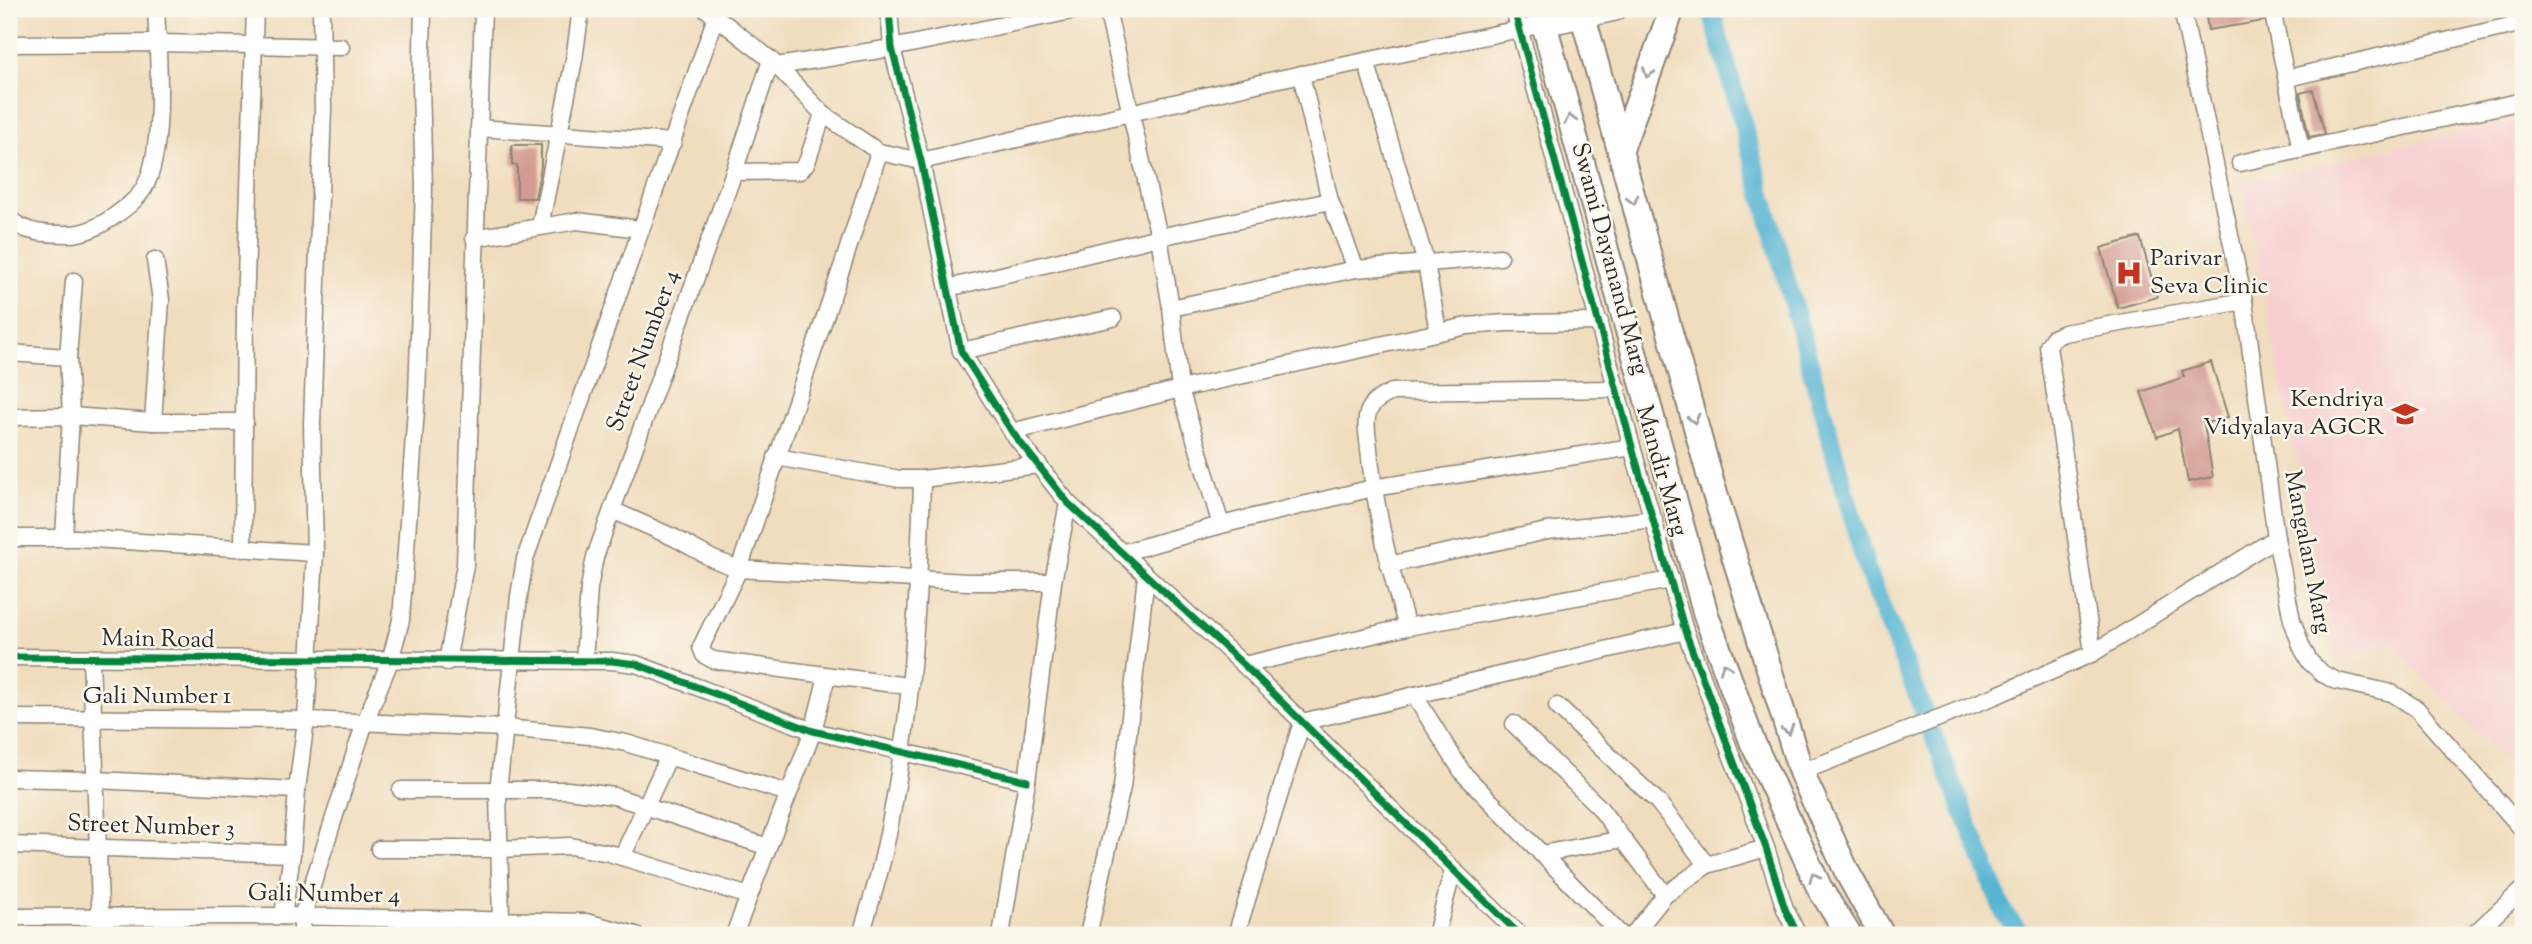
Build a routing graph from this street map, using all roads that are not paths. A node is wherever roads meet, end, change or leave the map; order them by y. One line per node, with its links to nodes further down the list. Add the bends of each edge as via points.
1 (156, 9): 20 (street)
2 (255, 9): 22 (street)
3 (321, 9): 23 (street)
4 (423, 9): 96 (street, via 425,188 417,395 401,621)
5 (483, 9): 33 (street)
6 (582, 9): 34 (street)
7 (889, 9): 25 (street)
8 (1082, 9): 25 (street)
9 (1107, 9): 31 (street)
10 (1514, 9): 19 (street, Mandir Marg)
11 (1615, 9): 15 (main road)
12 (1672, 9): 38 (main road, one-way to 38)
13 (2182, 9): 54 (street, Mangalam Marg)
14 (2272, 9): 29 (street)
15 (1582, 12): 17 (main road); 38 (main road, Swami Dayanand Marg)
16 (711, 13): 27 (street); 35 (street)
17 (1542, 16): 19 (street); 158 (main road, Swami Dayanand Marg, one-way to 17, via 1820,889 1752,741 1706,615)
18 (2523, 23): 29 (street)
19 (1519, 29): 26 (street); 57 (street, Mandir Marg)
20 (158, 43): 21 (street); 22 (street); 43 (street, via 157,137 153,166 143,190 101,225 75,234 39,233)
21 (9, 44)
22 (254, 45): 23 (street); 67 (street)
23 (323, 46): 24 (street); 82 (street, via 312,424)
24 (341, 47)
25 (892, 48): 27 (street); 39 (street)
26 (1366, 61): 28 (street); 50 (street)
27 (774, 63): 32 (street); 41 (street, Street Number 4)
28 (1300, 74): 31 (street); 42 (street)
29 (2288, 78): 36 (street)
30 (2523, 101): 36 (street)
31 (1131, 113): 39 (street); 47 (street)
32 (823, 114): 37 (street); 41 (street, via 800,171)
33 (480, 128): 34 (street); 46 (street)
34 (558, 133): 35 (street); 44 (street)
35 (674, 142): 45 (street)
36 (2301, 150): 40 (street)
37 (879, 152): 39 (street); 70 (street)
38 (1620, 152): 115 (main road, Swami Dayanand Marg, one-way to 115, via 1711,481)
39 (921, 161): 53 (street)
40 (2240, 163)
41 (734, 172): 75 (street, Street Number 4)
42 (1330, 201): 47 (street); 51 (street)
43 (9, 218)
44 (540, 226): 45 (street, via 577,221); 46 (street)
45 (640, 229): 97 (street, via 531,538)
46 (474, 237): 99 (street, via 465,565)
47 (1159, 237): 53 (street); 55 (street)
48 (1500, 257): 50 (street)
49 (155, 260): 66 (street, via 161,300)
50 (1426, 263): 51 (street); 58 (street)
51 (1356, 269): 55 (street)
52 (74, 281): 61 (street)
53 (948, 289): 59 (street)
54 (2244, 300): 80 (street, Mangalam Marg); 92 (street, via 2064,333 2048,346)
55 (1171, 308): 62 (street)
56 (1113, 318): 59 (street)
57 (1600, 322): 58 (street, via 1506,323); 63 (street, Mandir Marg)
58 (1438, 332): 62 (street)
59 (961, 351): 68 (street)
60 (9, 353): 61 (street)
61 (68, 356): 64 (street)
62 (1181, 389): 68 (street); 77 (street)
63 (1618, 389): 69 (street, Mandir Marg); 73 (street, via 1392,392 1369,408)
64 (71, 416): 65 (street); 66 (street); 79 (street)
65 (9, 417)
66 (153, 422): 67 (street)
67 (245, 422): 81 (street)
68 (1012, 432): 71 (street)
69 (1632, 447): 73 (street); 76 (street, Mandir Marg)
70 (776, 457): 72 (street, via 879,477); 85 (street)
71 (1039, 465): 72 (street); 74 (street)
72 (922, 479): 87 (street)
73 (1373, 488): 77 (street); 84 (street)
74 (1068, 503): 83 (street); 89 (street)
75 (612, 510): 85 (street); 98 (street, Street Number 4, via 589,588)
76 (1654, 519): 84 (street, via 1547,531); 88 (street, Mandir Marg)
77 (1221, 525): 83 (street)
78 (9, 538): 79 (street)
79 (64, 538): 81 (street)
80 (2276, 538): 92 (street); 124 (street, Mangalam Marg, via 2292,621 2310,662 2337,681 2371,687 2417,709)
81 (243, 549): 82 (street)
82 (315, 553): 95 (street)
83 (1121, 553): 86 (street)
84 (1388, 565): 90 (street)
85 (738, 569): 87 (street); 101 (street, via 702,642 704,655)
86 (1146, 576): 100 (street); 151 (street, via 1122,787)
87 (919, 579): 89 (street); 102 (street)
88 (1671, 580): 90 (street); 91 (street, Mandir Marg)
89 (1054, 582): 118 (street)
90 (1407, 627): 100 (street)
91 (1685, 631): 103 (street); 128 (street, Mandir Marg)
92 (2093, 653): 115 (street)
93 (9, 657): 94 (street, Main Road)
94 (91, 658): 95 (street, Main Road); 106 (street)
95 (307, 660): 96 (street, Main Road); 107 (street)
96 (390, 661): 99 (street, Main Road); 108 (street)
97 (511, 661): 98 (street, Main Road); 99 (street, Main Road); 111 (street)
98 (584, 661): 112 (street, Main Road, via 636,664)
99 (447, 662)
100 (1244, 665): 109 (street)
101 (827, 676): 102 (street); 112 (street)
102 (908, 686): 113 (street)
103 (1414, 695): 109 (street); 133 (street, via 1463,773)
104 (1557, 706): 135 (street, via 1658,802)
105 (9, 718): 106 (street, Gali Number 1)
106 (94, 720): 107 (street, Gali Number 1); 117 (street)
107 (306, 720): 108 (street, Gali Number 1); 119 (street)
108 (365, 722): 111 (street, Gali Number 1); 142 (street)
109 (1302, 722): 136 (street); 152 (street)
110 (1514, 724): 125 (street, via 1599,807)
111 (505, 728): 114 (street, Gali Number 1, via 610,740); 121 (street)
112 (813, 731): 113 (street, Main Road); 122 (street)
113 (901, 751): 118 (street, Main Road); 149 (street, via 885,850)
114 (669, 756): 122 (street, Gali Number 1); 123 (street)
115 (1801, 772): 159 (main road, Swami Dayanand Marg)
116 (9, 778): 117 (street)
117 (96, 780): 119 (street); 129 (street)
118 (1027, 781): 150 (street)
119 (297, 790): 132 (street)
120 (401, 790): 121 (street)
121 (498, 791): 123 (street, via 568,790); 131 (street)
122 (788, 793): 127 (street)
123 (645, 806): 127 (street); 134 (street)
124 (2523, 830)
125 (1623, 839): 133 (street); 138 (street)
126 (9, 845): 129 (street, Street Number 3)
127 (768, 847): 139 (street)
128 (1766, 848): 135 (street); 157 (street, Mandir Marg)
129 (99, 849): 132 (street, Street Number 3); 143 (street)
130 (379, 849): 131 (street)
131 (499, 849): 134 (street, via 570,845); 144 (street)
132 (292, 854): 140 (street)
133 (1541, 854): 155 (street)
134 (622, 857): 139 (street)
135 (1707, 865): 138 (street)
136 (1453, 870): 153 (street); 154 (street)
137 (2523, 890): 160 (street)
138 (1665, 895): 156 (street)
139 (749, 897): 148 (street)
140 (284, 916): 142 (street, Gali Number 4); 143 (street, Gali Number 4)
141 (9, 917): 143 (street, Gali Number 4)
142 (302, 917): 144 (street, Gali Number 4); 146 (street)
143 (102, 918): 145 (street)
144 (501, 921): 147 (street, Gali Number 4, via 586,922)
145 (102, 935)
146 (302, 935)
147 (636, 935)
148 (734, 935)
149 (860, 935)
150 (1001, 935)
151 (1088, 935)
152 (1236, 935)
153 (1436, 935)
154 (1520, 935)
155 (1620, 935)
156 (1633, 935)
157 (1798, 935)
158 (1849, 935)
159 (1882, 935)
160 (2473, 935)

